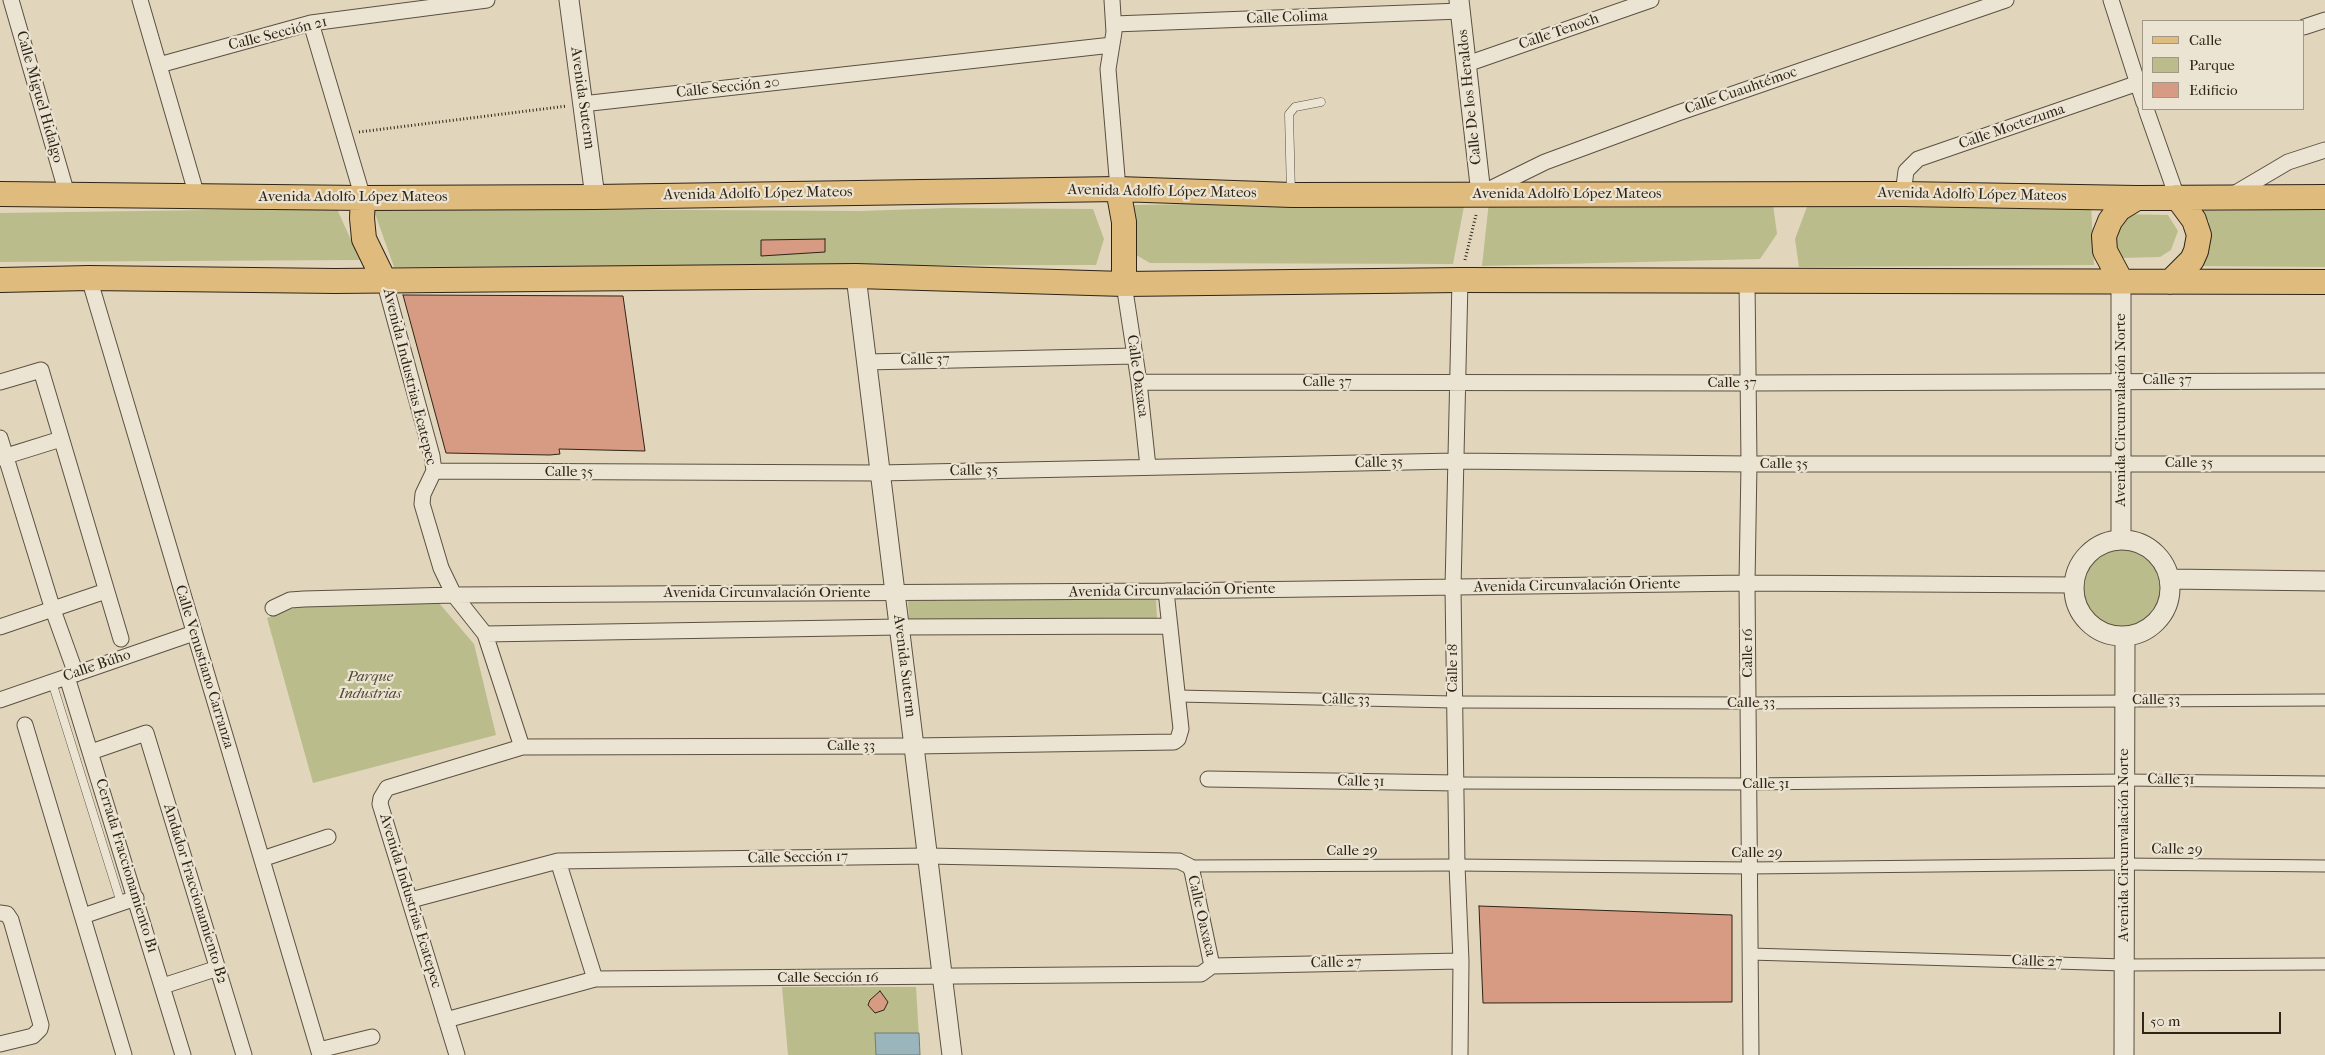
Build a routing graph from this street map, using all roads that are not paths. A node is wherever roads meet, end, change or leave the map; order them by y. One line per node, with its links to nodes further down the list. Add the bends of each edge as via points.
1 (11, 0): 24 (street, Calle Miguel Hidalgo)
2 (140, 0): 16 (street)
3 (487, 0): 11 (street, Calle Sección 21)
4 (569, 0): 19 (street, Avenida Suterm)
5 (1112, 0): 12 (street)
6 (1651, 0): 15 (street, Calle Tenoch)
7 (2006, 0): 25 (street, Calle Cuauhtémoc, via 1669,116 1545,162)
8 (2111, 0): 17 (street)
9 (1460, 6): 12 (street, Calle Colima); 15 (street, Calle De los Heraldos)
10 (2325, 20): 13 (street)
11 (311, 23): 16 (street, Calle Sección 21); 32 (street)
12 (1114, 24): 14 (street)
13 (2305, 27)
14 (1112, 45): 19 (street, Calle Sección 20); 22 (street, via 1108,70)
15 (1467, 64): 25 (street, Calle De los Heraldos)
16 (159, 65): 28 (street)
17 (2140, 83): 26 (street, Calle Moctezuma, via 1918,159 1906,171)
18 (1321, 102): 27 (lane, via 1295,107 1289,114)
19 (582, 104): 29 (street, Avenida Suterm)
20 (2146, 110): 30 (street)
21 (2325, 150): 34 (street, via 2288,162)
22 (1118, 189): 27 (main road, Avenida Adolfo López Mateos); 29 (main road, Avenida Adolfo López Mateos); 44 (main road, via 1124,222)
23 (0, 194): 24 (main road, Avenida Adolfo López Mateos)
24 (68, 194): 28 (main road, Avenida Adolfo López Mateos)
25 (1481, 194): 26 (main road, Avenida Adolfo López Mateos); 27 (main road, Avenida Adolfo López Mateos)
26 (1903, 194): 33 (main road, Avenida Adolfo López Mateos)
27 (1292, 195)
28 (197, 196): 32 (main road, Avenida Adolfo López Mateos)
29 (596, 197): 32 (main road, Avenida Adolfo López Mateos)
30 (2177, 197): 33 (main road, Avenida Adolfo López Mateos); 34 (main road, Avenida Adolfo López Mateos); 42 (main road, via 2194,220 2198,235 2192,260)
31 (2325, 197): 34 (main road, Avenida Adolfo López Mateos)
32 (363, 198): 38 (main road, via 364,239)
33 (2137, 198): 41 (main road, via 2119,209 2104,236 2105,251)
34 (2229, 198)
35 (856, 276): 38 (main road); 44 (main road); 46 (street, Avenida Suterm)
36 (89, 278): 37 (main road); 38 (main road); 78 (street, Calle Venustiano Carranza)
37 (0, 280)
38 (384, 280): 61 (street, Avenida Industrias Ecatepec)
39 (1460, 280): 40 (main road); 44 (main road); 51 (street, Calle 18)
40 (1747, 280): 41 (main road); 52 (street, Calle 16)
41 (2121, 281): 42 (main road); 47 (street, Avenida Circunvalación Norte)
42 (2170, 282): 43 (main road)
43 (2325, 282)
44 (1124, 284): 45 (street, Calle Oaxaca)
45 (1135, 356): 46 (street, Calle 37); 50 (street, Calle Oaxaca)
46 (866, 362): 62 (street, Avenida Suterm)
47 (2122, 380): 48 (street, Calle 37); 52 (street, Calle 37); 57 (street, Avenida Circunvalación Norte)
48 (2325, 381)
49 (0, 382): 54 (street, via 41,370)
50 (1139, 382): 51 (street, Calle 37); 60 (street, Calle Oaxaca)
51 (1458, 383): 52 (street, Calle 37); 56 (street, Calle 18)
52 (1748, 383): 58 (street, Calle 16)
53 (0, 438): 55 (street, Cerrada Fraccionamiento B1)
54 (61, 439): 55 (street); 69 (street)
55 (3, 457): 74 (street, Cerrada Fraccionamiento B1)
56 (1455, 461): 58 (street, Calle 35); 60 (street, Calle 35); 68 (street, Calle 18)
57 (2122, 463): 58 (street, Calle 35); 59 (street, Calle 35); 63 (street, Avenida Circunvalación Norte)
58 (1749, 464): 66 (street, Calle 16)
59 (2325, 464)
60 (1148, 467): 62 (street, Calle 35)
61 (434, 471): 62 (street, Calle 35); 72 (street, Avenida Industrias Ecatepec, via 422,504 444,577)
62 (879, 473): 71 (street, Avenida Suterm)
63 (2121, 540): 64 (street, via 2147,546 2161,561); 67 (street, via 2094,548 2083,558 2076,570)
64 (2169, 579): 65 (street); 80 (street, via 2169,595 2164,610 2154,623)
65 (2325, 581)
66 (1748, 583): 67 (street, Avenida Circunvalación Oriente); 68 (street, Avenida Circunvalación Oriente); 89 (street, Calle 16)
67 (2074, 584): 80 (street, via 2075,598 2088,622 2111,635)
68 (1453, 588): 70 (street, Avenida Circunvalación Oriente); 88 (street, Calle 18)
69 (106, 591): 74 (street); 81 (street)
70 (1166, 591): 71 (street, Avenida Circunvalación Oriente); 75 (street)
71 (895, 593): 72 (street, Avenida Circunvalación Oriente); 77 (street, Avenida Suterm)
72 (454, 595): 73 (street, Avenida Circunvalación Oriente, via 290,600); 79 (street, Avenida Industrias Ecatepec)
73 (273, 608)
74 (53, 610): 76 (street); 82 (street, Cerrada Fraccionamiento B1)
75 (1170, 626): 77 (street); 84 (street)
76 (0, 627)
77 (899, 627): 79 (street); 91 (street, Avenida Suterm)
78 (194, 633): 82 (street, Calle Búho); 101 (street, Calle Venustiano Carranza)
79 (485, 634): 92 (street, Avenida Industrias Ecatepec)
80 (2125, 636): 86 (street, Avenida Circunvalación Norte)
81 (121, 638)
82 (72, 675): 83 (street, Calle Búho); 93 (street, Cerrada Fraccionamiento B1)
83 (52, 682): 85 (street, Calle Búho); 110 (lane)
84 (1178, 696): 88 (street, Calle 33); 91 (street, Calle 33, via 1181,729 1178,739 1169,743)
85 (0, 700)
86 (2125, 700): 87 (street, Calle 33); 89 (street, Calle 33); 95 (street, Avenida Circunvalación Norte)
87 (2325, 700)
88 (1454, 702): 89 (street, Calle 33); 97 (street, Calle 18)
89 (1748, 703): 98 (street, Calle 16)
90 (25, 725): 112 (street)
91 (914, 746): 92 (street, Calle 33); 100 (street, Avenida Suterm)
92 (522, 747): 109 (street, Avenida Industrias Ecatepec, via 392,785 384,792 380,804)
93 (91, 752): 108 (street, Cerrada Fraccionamiento B1); 118 (street, Andador Fraccionamiento B2, via 146,733)
94 (1208, 779): 97 (street, Calle 31)
95 (2124, 780): 96 (street, Calle 31); 98 (street, Calle 31); 103 (street, Avenida Circunvalación Norte)
96 (2325, 782)
97 (1456, 783): 98 (street, Calle 31); 104 (street, Calle 18)
98 (1749, 784): 107 (street, Calle 16)
99 (328, 837): 101 (street)
100 (927, 856): 102 (street, Calle Sección 17); 105 (street, Calle Sección 17, via 1179,861); 119 (street, Avenida Suterm)
101 (262, 859): 125 (street, Calle Venustiano Carranza)
102 (558, 861): 109 (street, Calle Sección 17); 120 (street)
103 (2124, 864): 106 (street, Calle 29); 107 (street, Calle 29); 116 (street, Avenida Circunvalación Norte)
104 (1456, 865): 105 (street, Calle 29); 107 (street, Calle 29); 114 (street, Calle 18)
105 (1189, 866): 117 (street, Calle Oaxaca)
106 (2325, 866)
107 (1750, 868): 113 (street, Calle 16)
108 (136, 898): 110 (street); 121 (street, Cerrada Fraccionamiento B1)
109 (411, 900): 122 (street, Avenida Industrias Ecatepec)
110 (120, 903): 112 (street)
111 (0, 913): 124 (street, via 7,914 11,920 41,1025 33,1036)
112 (83, 916): 126 (street)
113 (1750, 954): 116 (street, Calle 27); 132 (street, Calle 16)
114 (1460, 961): 117 (street, Calle 27); 131 (street, Calle 18)
115 (2325, 964): 116 (street, Calle 27)
116 (2124, 965): 133 (street, Avenida Circunvalación Norte)
117 (1212, 966): 119 (street, Calle Sección 16, via 1201,974)
118 (218, 968): 121 (street); 128 (street, Andador Fraccionamiento B2)
119 (943, 977): 120 (street, Calle Sección 16); 130 (street, Avenida Suterm)
120 (595, 979): 122 (street, Calle Sección 16)
121 (163, 986): 127 (street, Cerrada Fraccionamiento B1)
122 (446, 1020): 129 (street, Avenida Industrias Ecatepec)
123 (372, 1037): 125 (street)
124 (0, 1044)
125 (320, 1053)
126 (124, 1055)
127 (183, 1055)
128 (244, 1055)
129 (457, 1055)
130 (952, 1055)
131 (1460, 1055)
132 (1750, 1055)
133 (2124, 1055)

